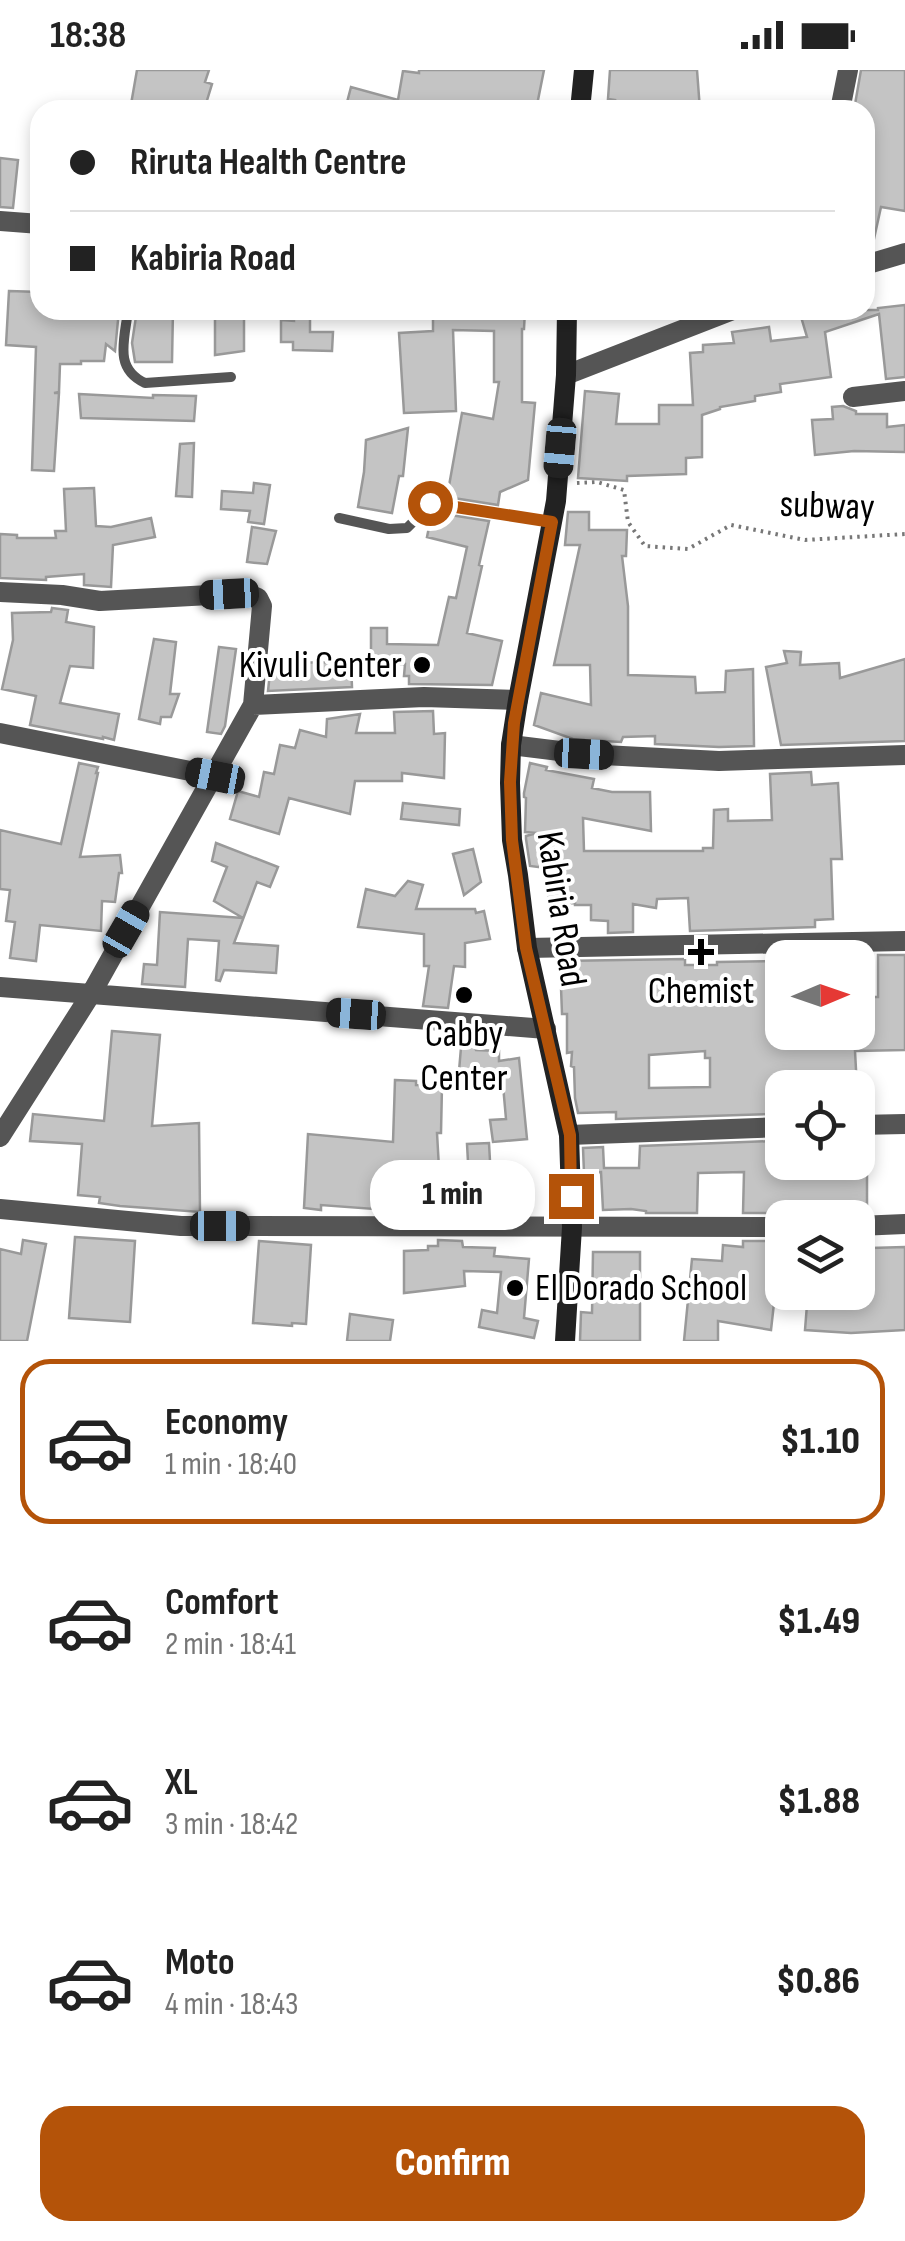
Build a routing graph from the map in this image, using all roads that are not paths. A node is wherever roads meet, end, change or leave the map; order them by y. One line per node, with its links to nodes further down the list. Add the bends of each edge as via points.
1 (584, 70): 3 (main road)
2 (848, 70): 4 (street)
3 (581, 100)
4 (842, 100)
5 (0, 222): 6 (street)
6 (30, 224)
7 (905, 253): 8 (street)
8 (875, 262)
9 (127, 320): 13 (lane, via 124,365 132,377 145,383)
10 (567, 320): 12 (main road, Kabiria Road)
11 (707, 320): 12 (street)
12 (566, 375): 17 (main road, Kabiria Road)
13 (231, 378)
14 (905, 390): 15 (street)
15 (852, 396)
16 (339, 518): 17 (lane, via 407,528 430,503)
17 (552, 522): 19 (main road, Kabiria Road)
18 (0, 592): 20 (street, via 100,601 246,593 258,598)
19 (518, 700): 20 (street); 22 (main road, Kabiria Road)
20 (253, 705): 24 (street)
21 (0, 734): 24 (street)
22 (511, 745): 23 (street, via 719,761); 26 (main road, Kabiria Road, via 512,840)
23 (905, 754)
24 (215, 776): 28 (street)
25 (905, 941): 26 (street)
26 (526, 948): 29 (main road, Kabiria Road)
27 (0, 987): 28 (street)
28 (91, 994): 29 (street); 34 (street)
29 (546, 1029): 33 (main road, Kabiria Road)
30 (905, 1124): 31 (street)
31 (875, 1125)
32 (765, 1128): 33 (street)
33 (570, 1135): 38 (main road, Kabiria Road)
34 (0, 1137)
35 (0, 1209): 38 (street, via 181,1226)
36 (905, 1224): 37 (street)
37 (875, 1225)
38 (572, 1227): 39 (street); 40 (main road, Kabiria Road)
39 (765, 1227)
40 (565, 1341)

